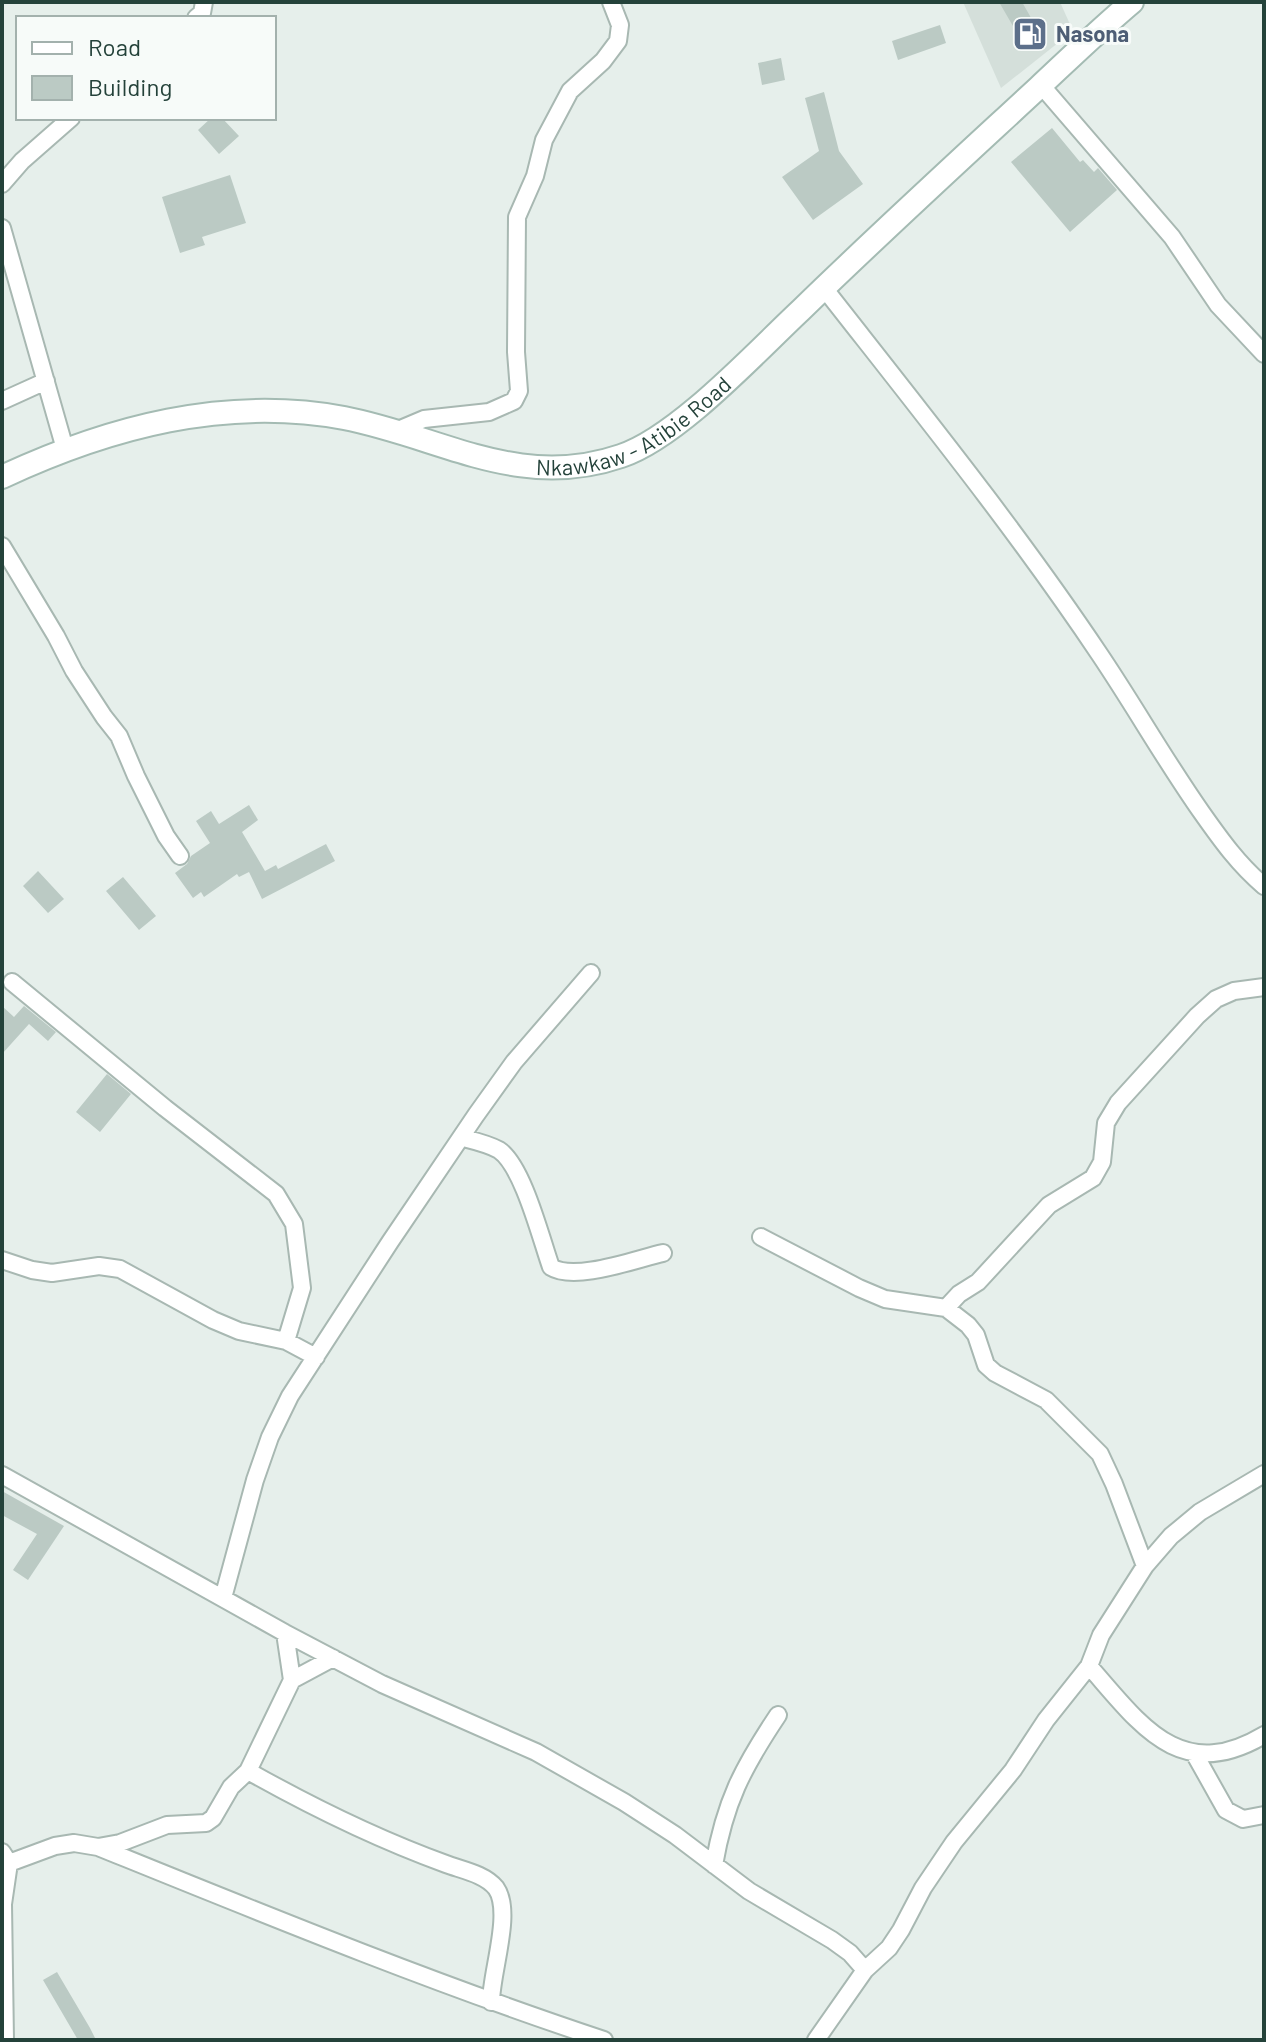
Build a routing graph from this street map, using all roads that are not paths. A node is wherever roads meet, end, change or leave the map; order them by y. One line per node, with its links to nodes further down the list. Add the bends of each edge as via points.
1 (611, 2): 11 (street, via 620,25 618,41 570,91 544,140 517,217 519,391 514,401 489,412 424,419)
2 (1132, 2): 3 (main road, Nkawkaw - Atibie Road)
3 (1041, 85): 7 (main road, Nkawkaw - Atibie Road); 8 (street, via 1172,237 1218,305)
4 (69, 120): 5 (street)
5 (2, 184)
6 (2, 228): 9 (street)
7 (824, 288): 11 (main road, Nkawkaw - Atibie Road, via 687,414 624,456 527,468); 16 (street, via 1034,563 1230,852)
8 (1264, 354)
9 (46, 381): 10 (street); 12 (street)
10 (2, 401)
11 (398, 430): 12 (main road, Nkawkaw - Atibie Road, via 301,413 218,414 132,427)
12 (65, 449): 13 (main road, Nkawkaw - Atibie Road)
13 (2, 477)
14 (2, 546): 15 (street, via 74,671 119,736)
15 (180, 856)
16 (1264, 886)
17 (591, 973): 20 (street, via 514,1062)
18 (12, 982): 25 (street, via 276,1194 294,1224 302,1288)
19 (1264, 987): 24 (street, via 1234,991 1197,1016 1118,1103 1106,1123 1102,1162 1093,1178 1049,1205 978,1282)
20 (463, 1138): 22 (street, via 501,1151 513,1167 551,1267 559,1272); 26 (street)
21 (761, 1237): 24 (street, via 885,1299)
22 (663, 1253)
23 (2, 1260): 25 (street, via 52,1273 99,1266 120,1269 213,1320)
24 (946, 1308): 29 (street, via 976,1335 986,1365 1046,1400 1100,1454)
25 (286, 1341): 26 (street)
26 (316, 1357): 30 (street, via 270,1437)
27 (1264, 1474): 29 (street, via 1200,1512)
28 (2, 1475): 30 (street)
29 (1145, 1566): 33 (street, via 1101,1635)
30 (223, 1598): 31 (street)
31 (285, 1633): 32 (street); 34 (street)
32 (333, 1658): 34 (street); 42 (street, via 536,1752 624,1802)
33 (1089, 1666): 37 (street, via 1158,1739); 43 (street, via 954,1842 889,1948)
34 (292, 1680): 38 (street)
35 (778, 1715): 42 (street, via 738,1782)
36 (1264, 1735): 37 (street, via 1245,1746)
37 (1194, 1753): 39 (street, via 1226,1810 1243,1819)
38 (248, 1771): 40 (street, via 206,1823 167,1825); 44 (street, via 376,1838 482,1877 495,1888 502,1924)
39 (1264, 1815)
40 (98, 1847): 41 (street, via 74,1843); 44 (street)
41 (5, 1858): 45 (street)
42 (714, 1865): 43 (street, via 832,1940)
43 (865, 1970): 47 (street)
44 (491, 2002): 46 (street)
45 (5, 2040)
46 (604, 2040)
47 (816, 2040)

